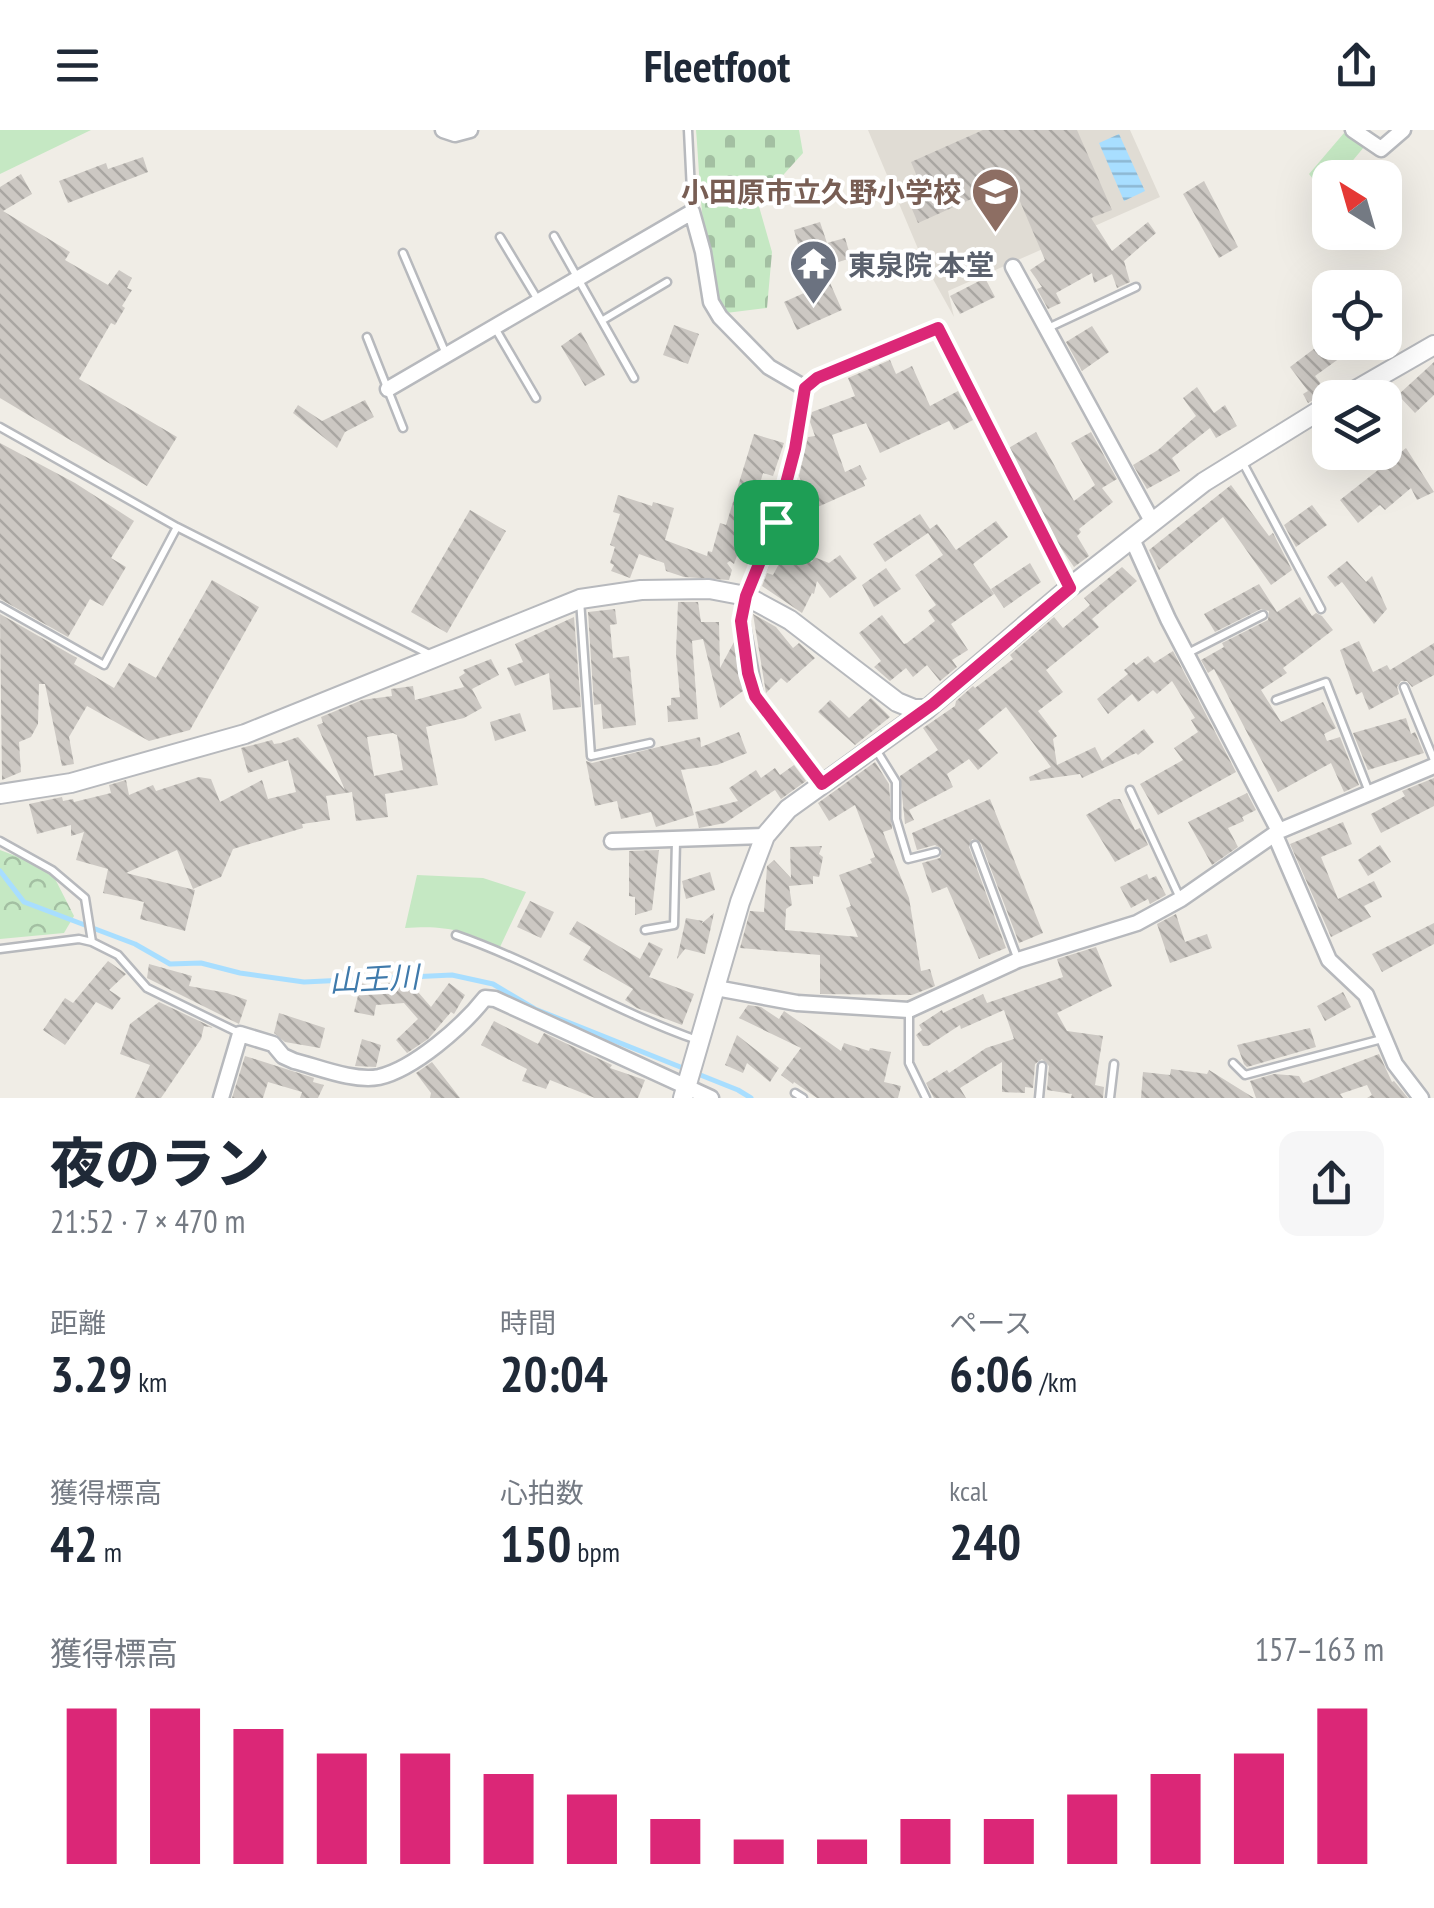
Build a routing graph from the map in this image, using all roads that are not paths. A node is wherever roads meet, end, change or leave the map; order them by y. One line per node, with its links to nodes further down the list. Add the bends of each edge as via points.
1 (443, 130): 2 (street)
2 (470, 130)
3 (688, 130): 6 (lane)
4 (1353, 130): 5 (street, via 1381,149)
5 (1402, 130)
6 (692, 212): 11 (street); 23 (street, via 720,317 770,368)
7 (554, 236): 11 (lane)
8 (500, 237): 14 (lane)
9 (403, 254): 20 (lane)
10 (1014, 267): 17 (street)
11 (578, 278): 14 (street); 15 (lane)
12 (666, 282): 15 (lane)
13 (1136, 288): 17 (lane)
14 (538, 301): 16 (street)
15 (603, 320): 21 (lane)
16 (495, 327): 20 (street); 25 (lane)
17 (1047, 328): 30 (street)
18 (367, 337): 24 (lane)
19 (1434, 346): 22 (street)
20 (446, 355): 24 (street)
21 (634, 378)
22 (1374, 380)
23 (805, 388): 33 (lane, via 938,328); 34 (street, via 776,522)
24 (388, 389): 28 (lane)
25 (536, 398)
26 (1312, 415): 29 (street)
27 (0, 427): 31 (lane)
28 (403, 428)
29 (1240, 458): 30 (street); 37 (lane)
30 (1152, 523): 32 (street)
31 (177, 527): 36 (lane, via 104,665); 40 (lane)
32 (1132, 539): 33 (street); 39 (street)
33 (1070, 588): 43 (street)
34 (746, 596): 35 (street, via 708,588); 43 (street, via 790,620 896,702); 47 (street, via 742,640 755,696)
35 (580, 599): 40 (street); 44 (lane, via 591,756)
36 (0, 606)
37 (1322, 609)
38 (1264, 615): 39 (lane)
39 (1187, 653): 51 (street)
40 (436, 658): 50 (street, via 245,734 71,783)
41 (1404, 687): 46 (lane)
42 (1276, 700): 49 (lane, via 1326,682)
43 (927, 709): 45 (street)
44 (650, 743)
45 (874, 747): 47 (street); 57 (lane, via 896,782 896,819 908,859)
46 (1434, 763): 49 (street)
47 (822, 784): 52 (street)
48 (1130, 790): 58 (lane)
49 (1369, 792): 51 (street)
50 (0, 794)
51 (1277, 833): 58 (street); 67 (street, via 1328,960 1366,995)
52 (764, 836): 53 (street); 64 (street)
53 (676, 839): 55 (street); 59 (lane, via 674,924)
54 (0, 841): 61 (lane, via 85,898)
55 (612, 841)
56 (975, 845): 63 (lane)
57 (936, 852)
58 (1181, 899): 63 (street, via 1137,922)
59 (644, 930)
60 (456, 935): 68 (lane)
61 (92, 939): 62 (lane); 66 (lane, via 118,955 147,988)
62 (0, 950)
63 (1018, 960): 65 (street)
64 (716, 988): 65 (street, via 797,1003); 68 (street)
65 (909, 1010): 75 (lane, via 909,1063)
66 (240, 1034): 72 (street, via 273,1044 294,1061 376,1078 434,1047 485,998 495,999); 73 (street)
67 (1383, 1039): 69 (lane, via 1246,1075); 78 (street)
68 (697, 1046): 72 (street)
69 (1234, 1063)
70 (1114, 1064): 77 (lane)
71 (1042, 1066): 76 (lane)
72 (684, 1092): 74 (street)
73 (221, 1098)
74 (711, 1098)
75 (926, 1098)
76 (1039, 1098)
77 (1110, 1098)
78 (1421, 1098)

